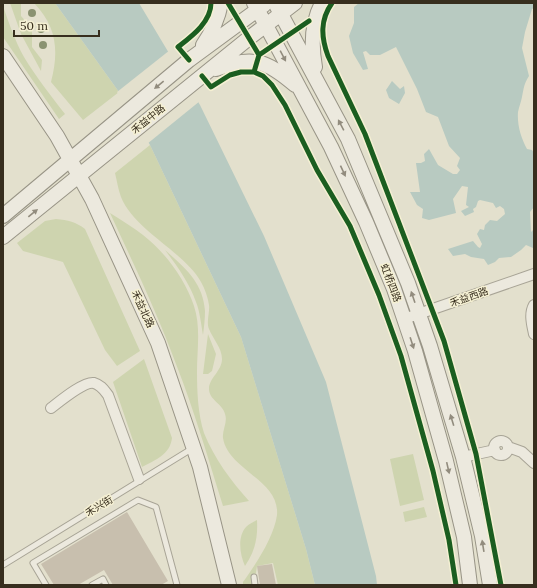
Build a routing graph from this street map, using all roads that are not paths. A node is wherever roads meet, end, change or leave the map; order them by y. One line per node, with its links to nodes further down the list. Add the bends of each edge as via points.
1 (222, 3): 8 (street, via 212,32)
2 (295, 3): 5 (street, 禾益中路)
3 (322, 3): 10 (street, via 315,21 312,54)
4 (259, 5): 6 (street, 虹桥四路); 8 (street, 禾益中路)
5 (278, 8): 6 (street, 禾益中路); 10 (street, 虹桥四路)
6 (266, 25): 9 (street, 禾益中路); 11 (street, 虹桥四路, one-way to 11)
7 (3, 56): 12 (street, 禾益北路)
8 (189, 60): 12 (street, 禾益中路, one-way to 12)
9 (202, 76): 11 (street, via 244,60 258,61 285,76); 13 (street, 禾益中路)
10 (322, 90): 18 (street, 虹桥四路, one-way to 10, via 348,139)
11 (306, 99): 19 (street, 虹桥四路, one-way to 19, via 366,222)
12 (70, 159): 13 (street, 禾益北路); 14 (street, 禾益中路)
13 (79, 175): 15 (street, 禾益中路, one-way to 13); 22 (street, 禾益北路, via 158,343)
14 (3, 216)
15 (3, 237)
16 (534, 274): 18 (street, 禾益西路)
17 (534, 305): 20 (street, via 531,317)
18 (419, 314): 19 (street, 禾益西路); 23 (street, 虹桥四路, one-way to 18)
19 (404, 319): 34 (street, 虹桥四路, one-way to 34, via 446,461 464,538)
20 (534, 334)
21 (51, 408): 25 (street, via 87,384 95,383 102,387 108,396)
22 (194, 448): 26 (lane, 禾兴街); 32 (street, 禾益北路)
23 (464, 457): 24 (street, via 495,450 495,445 504,441 508,447 522,452); 35 (street, 虹桥四路, one-way to 23)
24 (534, 463)
25 (139, 479)
26 (3, 565)
27 (254, 577): 33 (lane)
28 (46, 585): 31 (lane, via 33,563 138,500 156,507)
29 (92, 585): 30 (lane, via 103,579)
30 (106, 585)
31 (176, 585)
32 (229, 585)
33 (255, 585)
34 (470, 585)
35 (490, 585)

